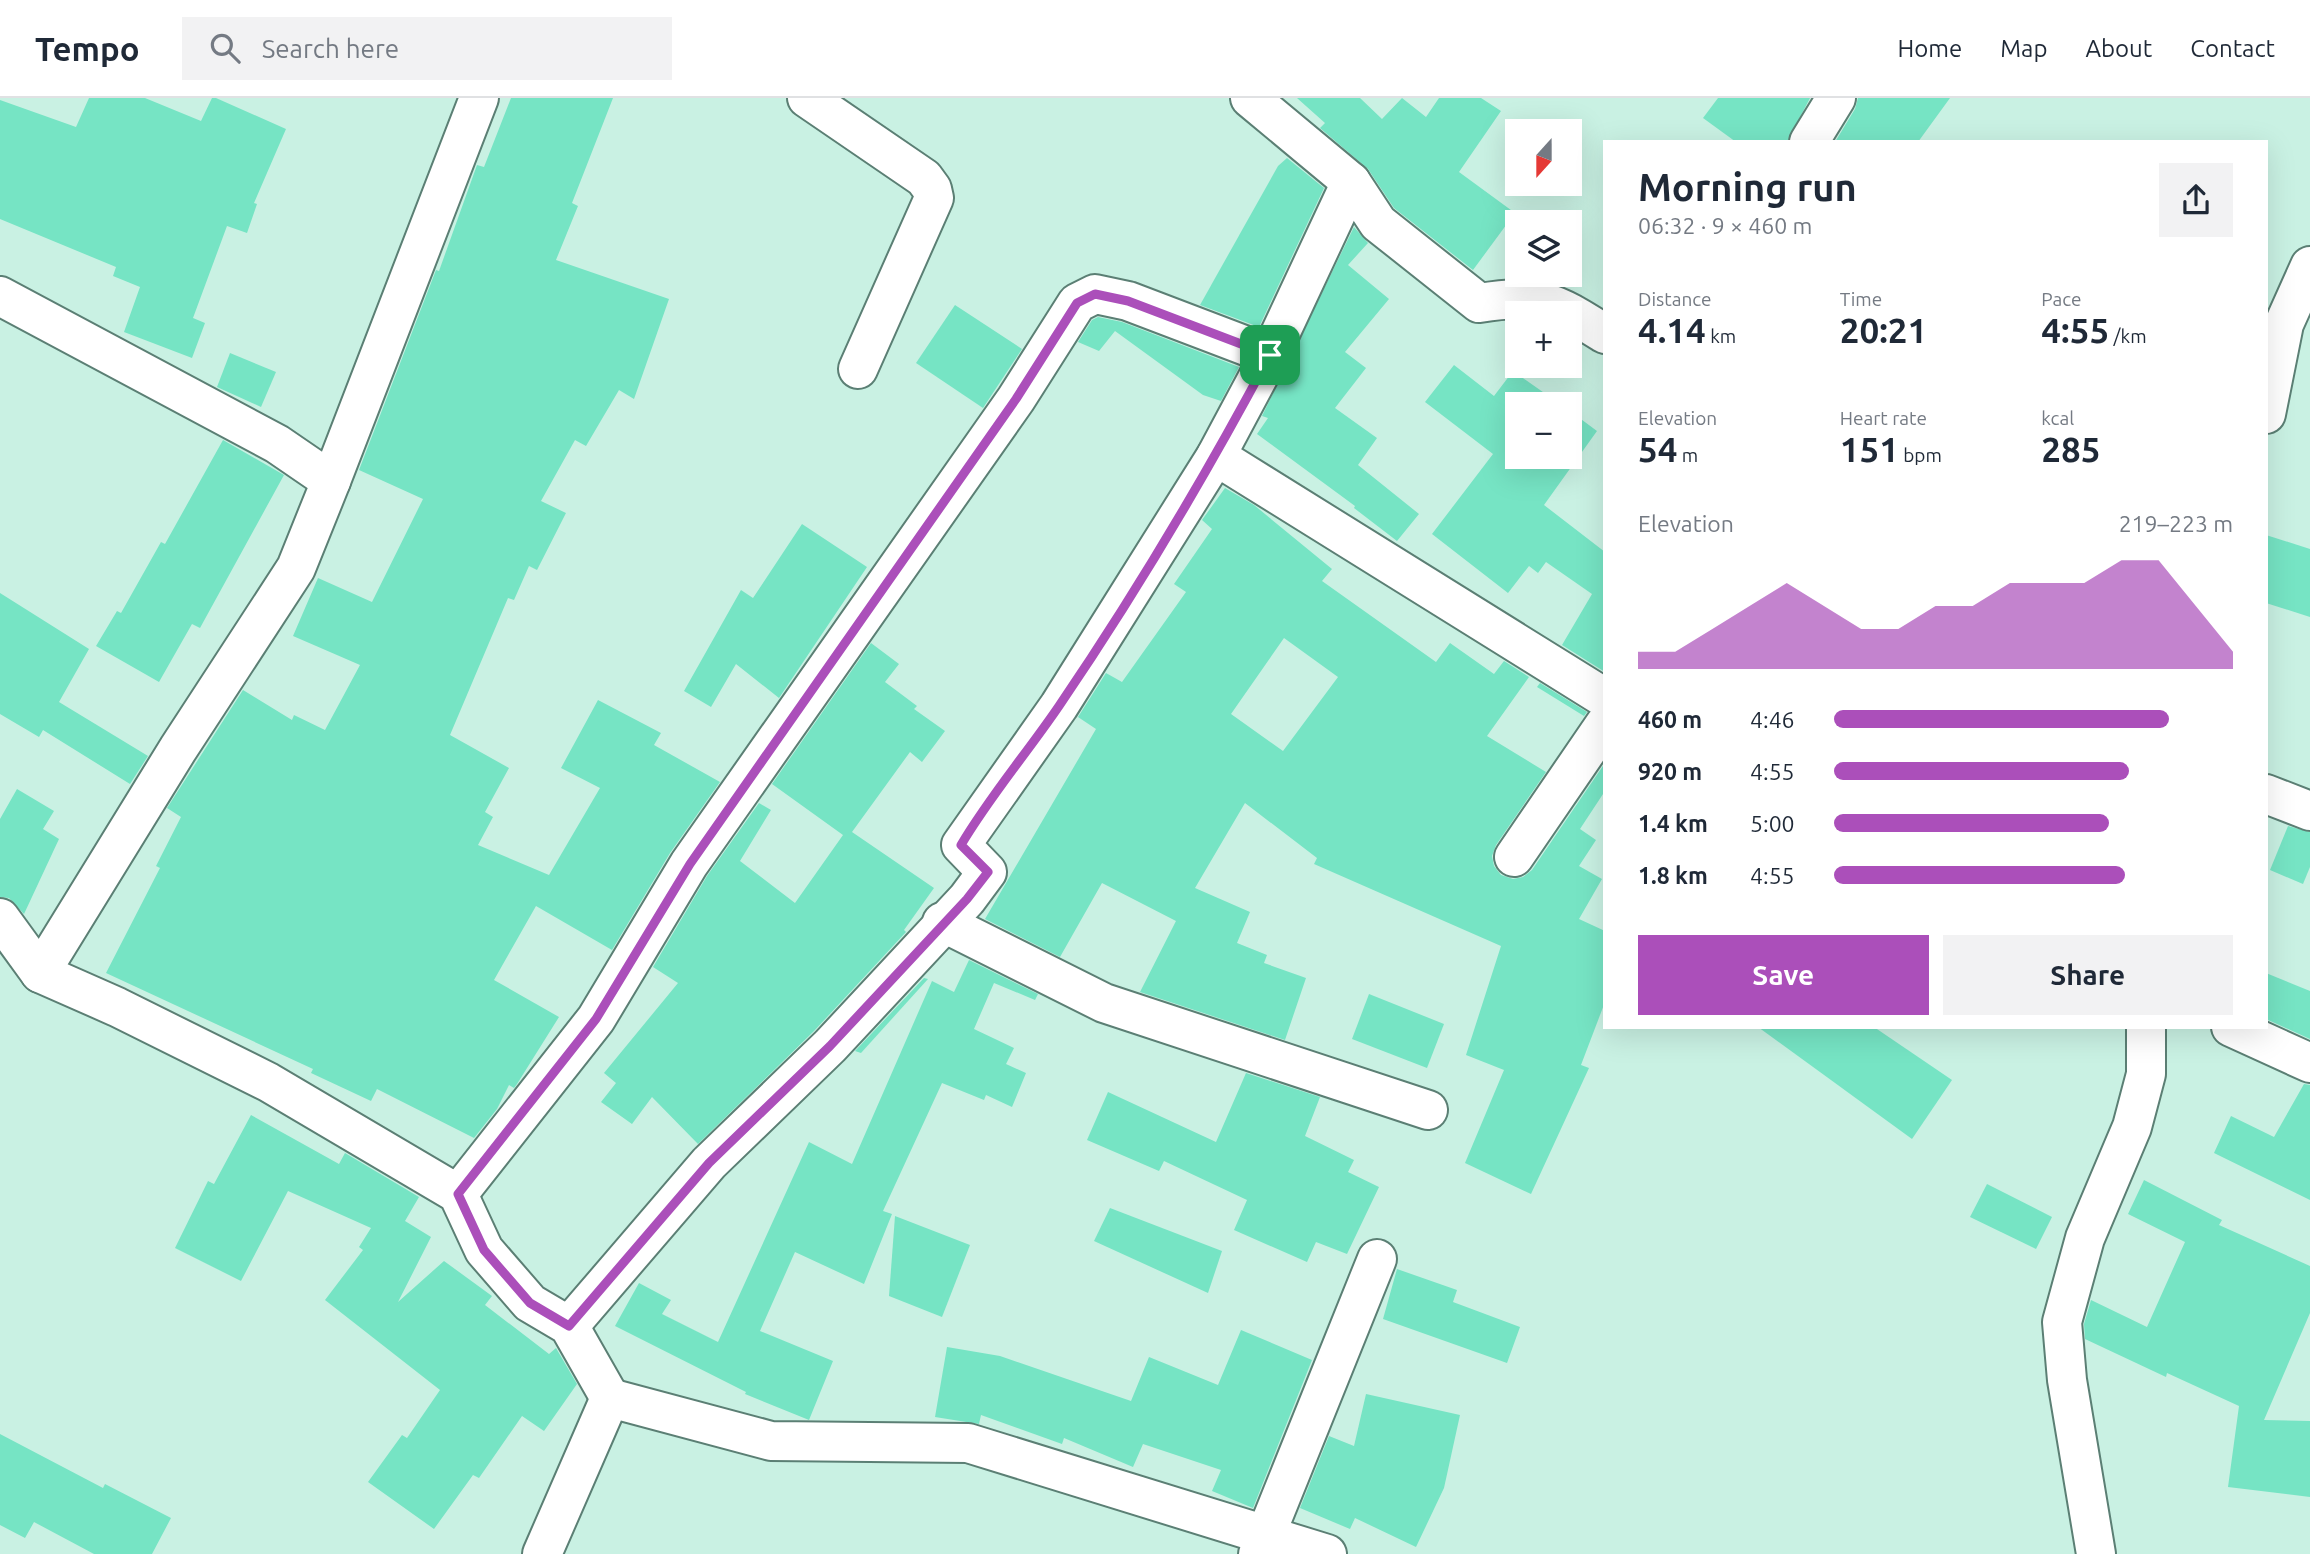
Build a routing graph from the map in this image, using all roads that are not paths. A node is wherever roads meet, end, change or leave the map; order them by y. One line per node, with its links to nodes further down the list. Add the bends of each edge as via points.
1 (480, 98): 14 (street)
2 (807, 98): 11 (street, via 924,178 934,198)
3 (1250, 98): 6 (street)
4 (1836, 98): 5 (street)
5 (1810, 140)
6 (1351, 182): 9 (street, via 1378,223 1479,303 1513,298 1555,303); 10 (street)
7 (2310, 266): 12 (street, via 2284,324)
8 (0, 296): 14 (street, via 277,444)
9 (1603, 333)
10 (1270, 355): 13 (street); 27 (street, via 1128,301 1095,294 1077,303 1016,399 690,864 596,1019)
11 (858, 369)
12 (2268, 404)
13 (1216, 456): 15 (street); 21 (street, via 1059,706 961,845 988,872)
14 (331, 481): 22 (street, via 296,568)
15 (1603, 697)
16 (1603, 727): 19 (street)
17 (2268, 795): 18 (street)
18 (2310, 811)
19 (1514, 858)
20 (0, 918): 22 (street)
21 (942, 922): 26 (street, via 1104,1003); 29 (street, via 830,1046 709,1163)
22 (40, 973): 27 (street, via 268,1082)
23 (2146, 1029): 34 (street, via 2146,1074 2132,1127 2085,1238 2062,1322)
24 (2235, 1029): 25 (street)
25 (2310, 1063)
26 (1428, 1110)
27 (458, 1194): 29 (street, via 484,1250 530,1303)
28 (1377, 1259): 31 (street)
29 (569, 1326): 30 (street)
30 (610, 1398): 31 (street, via 771,1441 968,1443); 32 (street)
31 (1262, 1546): 33 (street)
32 (542, 1554)
33 (1327, 1554)
34 (2096, 1554)

